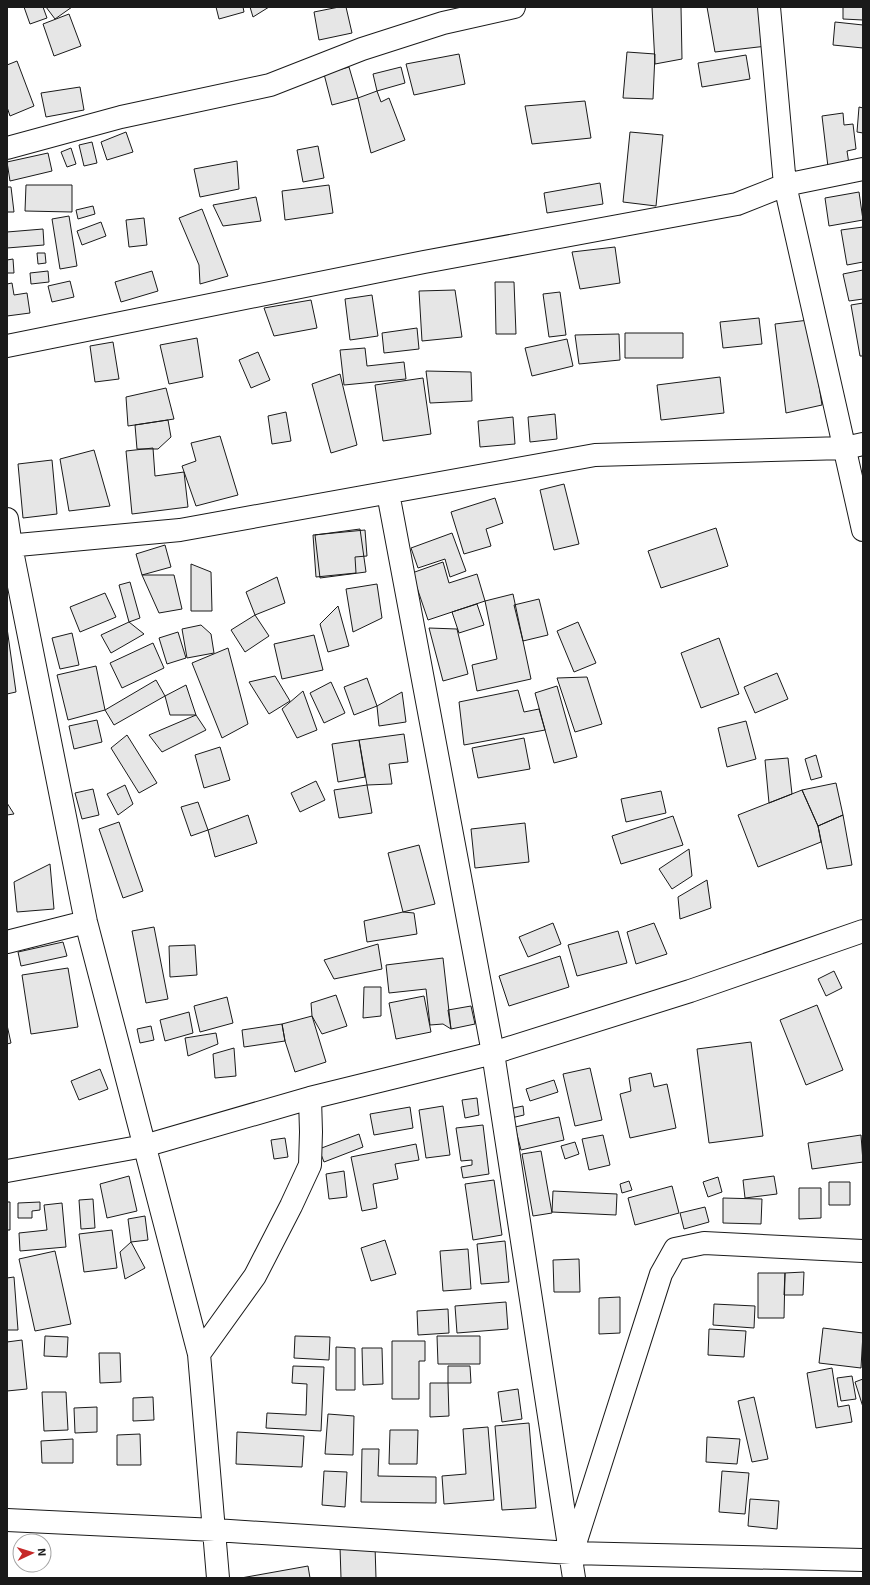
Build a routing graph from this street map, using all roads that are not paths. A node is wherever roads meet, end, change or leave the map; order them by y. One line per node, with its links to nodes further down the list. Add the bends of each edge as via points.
1 (514, 7): 3 (street, via 443,23 362,49 270,85 121,117)
2 (769, 7): 5 (street)
3 (7, 148)
4 (863, 169): 5 (street)
5 (785, 185): 6 (street, via 737,204 424,262); 7 (street)
6 (7, 346)
7 (854, 446): 8 (street, via 595,455); 10 (street)
8 (388, 493): 11 (street, via 180,530); 15 (street)
9 (7, 519): 11 (street)
10 (863, 530)
11 (9, 546): 12 (street)
12 (86, 922): 14 (street); 17 (street)
13 (863, 931): 15 (street, via 690,991)
14 (7, 942)
15 (493, 1053): 16 (street); 23 (street)
16 (310, 1098): 17 (street); 20 (street, via 310,1165 292,1206 255,1276)
17 (144, 1146): 18 (street); 20 (street)
18 (7, 1171)
19 (863, 1251): 23 (street, via 704,1243 675,1249 661,1274)
20 (199, 1354): 22 (street)
21 (7, 1520): 22 (street)
22 (215, 1530): 23 (street); 25 (street)
23 (571, 1554): 24 (street); 26 (street)
24 (863, 1560)
25 (218, 1578)
26 (574, 1578)

